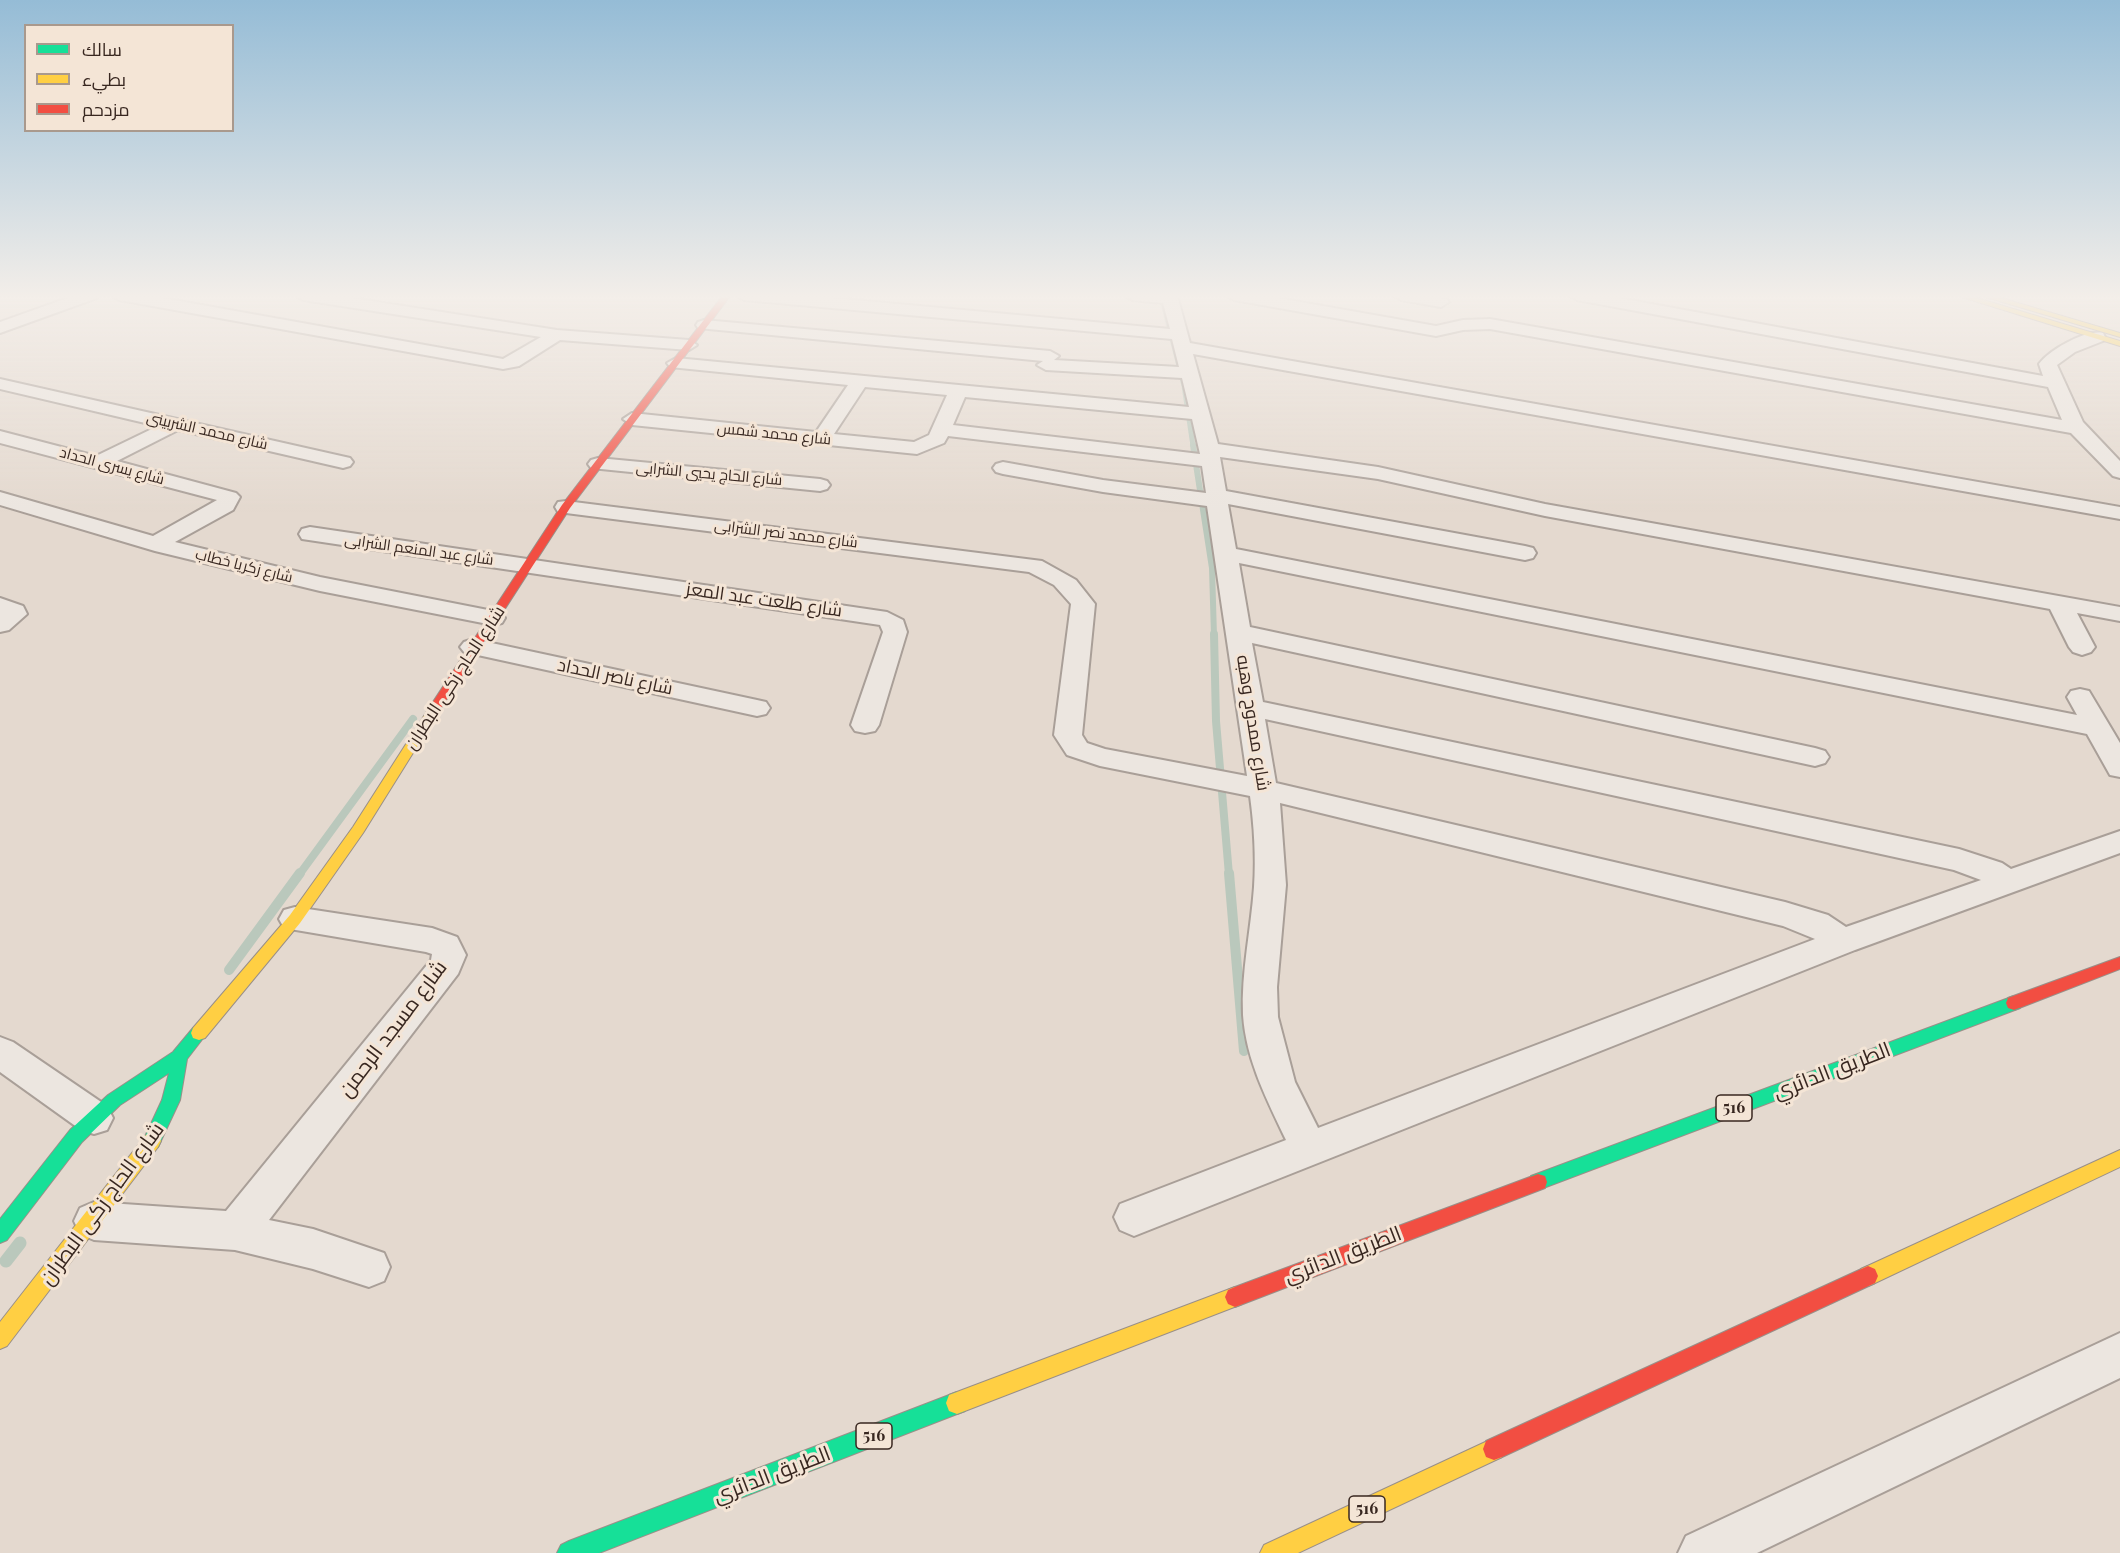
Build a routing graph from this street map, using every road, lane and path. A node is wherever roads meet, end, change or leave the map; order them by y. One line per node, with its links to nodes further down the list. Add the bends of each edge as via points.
1 (672, 367): 18 (main road, شارع الحاج زكى البطران)
2 (729, 367): 12 (street)
3 (1044, 367): 16 (street)
4 (1103, 367): 11 (street)
5 (1120, 367): 11 (street)
6 (1181, 367): 17 (street, شارع ممدوح وهبه)
7 (1269, 367): 34 (street)
8 (1735, 367): 20 (street)
9 (1974, 367): 13 (street)
10 (2049, 367): 13 (street)
11 (1114, 369)
12 (860, 381): 15 (street); 23 (street)
13 (2053, 382): 20 (street)
14 (0, 384): 19 (street, شارع محمد الشربينى)
15 (958, 391): 16 (street); 21 (street)
16 (1028, 397): 17 (street)
17 (1190, 413): 24 (street, شارع ممدوح وهبه)
18 (632, 419): 23 (street, شارع محمد شمس); 27 (main road, شارع الحاج زكى البطران)
19 (176, 424): 25 (street, شارع محمد الشربينى); 26 (street)
20 (2076, 428): 29 (street)
21 (941, 429): 23 (street, شارع محمد شمس, via 933,443 916,448); 24 (street)
22 (0, 437): 26 (street, شارع يسرى الحداد)
23 (821, 438)
24 (1202, 457): 32 (street, شارع ممدوح وهبه); 40 (street, via 1378,473 1545,510)
25 (343, 462)
26 (98, 463): 36 (street, شارع يسرى الحداد, via 229,497 225,505)
27 (598, 464): 30 (street, شارع الحاج يحيي الشرابى); 33 (main road, شارع الحاج زكى البطران)
28 (1003, 468): 32 (street)
29 (2120, 472)
30 (820, 485)
31 (0, 498): 36 (street, شارع زكريا خطاب)
32 (1207, 498): 37 (street); 38 (street, شارع ممدوح وهبه)
33 (566, 507): 39 (main road, شارع الحاج زكى البطران); 53 (street, شارع محمد نصر الشرابى, via 1006,561 1057,575 1074,588 1083,604 1070,742 1077,749 1100,757)
34 (2120, 513)
35 (310, 534): 39 (street, شارع عبد المنعم الشرابى)
36 (155, 544): 42 (street, شارع زكريا خطاب, via 320,584)
37 (1525, 553)
38 (1226, 554): 43 (street, شارع ممدوح وهبه); 50 (street)
39 (528, 567): 42 (main road, شارع الحاج زكى البطران); 49 (street, شارع طلعت عبد المعز, via 887,619 895,632)
40 (2060, 604): 41 (street); 45 (street)
41 (2120, 615)
42 (493, 618): 44 (main road, شارع الحاج زكى البطران)
43 (1238, 632): 48 (street, شارع ممدوح وهبه); 51 (street)
44 (473, 647): 47 (street, شارع ناصر الحداد); 56 (main road, شارع الحاج زكى البطران)
45 (2082, 647)
46 (2080, 697): 50 (street)
47 (756, 708)
48 (1251, 708): 53 (street, شارع ممدوح وهبه); 55 (street, via 1959,860 1991,871)
49 (866, 725)
50 (2098, 728): 52 (street)
51 (1815, 757)
52 (2120, 768)
53 (1251, 786): 57 (street, via 1802,918); 62 (street, شارع ممدوح وهبه, via 1270,851 1261,1017 1277,1083)
54 (2120, 842): 55 (street)
55 (2008, 882): 57 (street)
56 (295, 920): 60 (main road, شارع الحاج زكى البطران); 66 (street, شارع مسجد الرحمن, via 432,940 445,946 449,955 446,965)
57 (1844, 941): 62 (street)
58 (2120, 963): 71 (main road, الطريق الدائري / 516, via 1348,1253)
59 (0, 1052): 61 (street)
60 (179, 1057): 61 (main road, شارع الحاج زكى البطران, via 135,1084); 65 (main road, شارع الحاج زكى البطران, via 176,1090 162,1127)
61 (94, 1118): 67 (main road, شارع الحاج زكى البطران)
62 (1309, 1149): 64 (street)
63 (2120, 1158): 72 (main road, 516)
64 (1134, 1217)
65 (94, 1221): 66 (street); 69 (main road, شارع الحاج زكى البطران)
66 (235, 1232): 68 (street, via 313,1249)
67 (0, 1234)
68 (369, 1268)
69 (0, 1339)
70 (2120, 1355): 73 (street)
71 (569, 1553)
72 (1272, 1553)
73 (1703, 1553)

